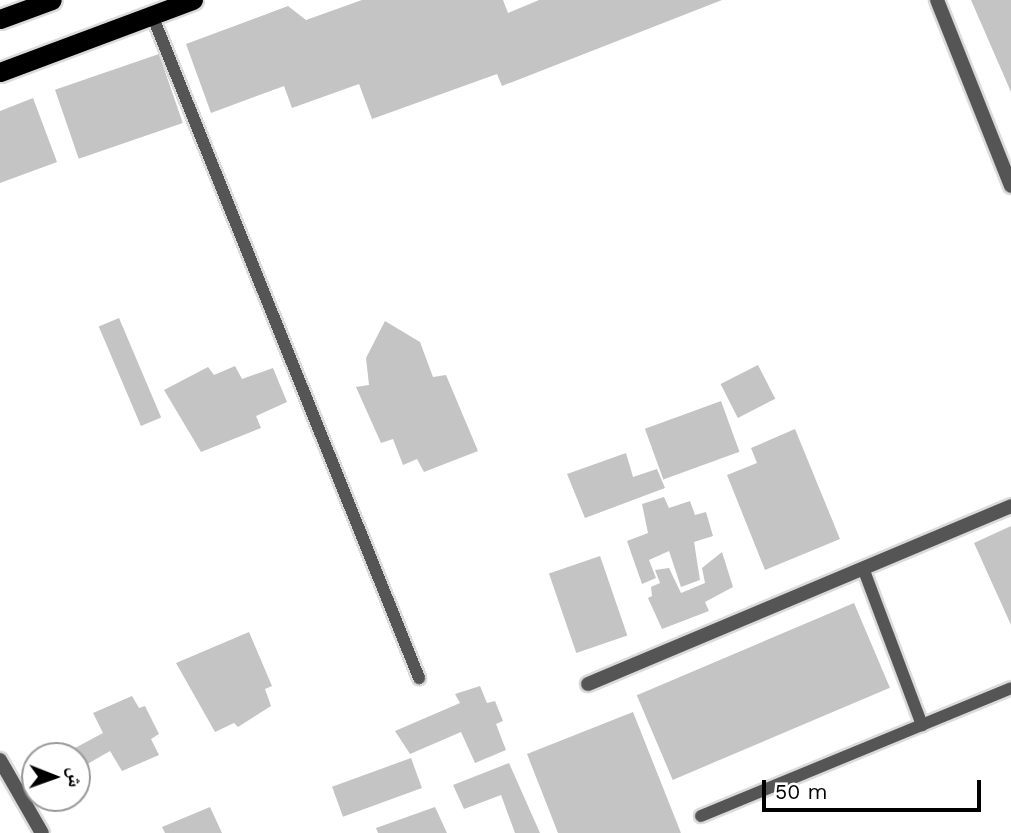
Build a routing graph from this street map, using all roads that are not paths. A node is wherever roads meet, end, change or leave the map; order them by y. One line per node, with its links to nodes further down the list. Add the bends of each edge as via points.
1 (52, 0): 5 (highway)
2 (193, 0): 4 (highway)
3 (936, 0): 7 (street)
4 (152, 15): 6 (highway); 10 (lane)
5 (0, 19)
6 (0, 72)
7 (1011, 186)
8 (1011, 506): 9 (street)
9 (863, 568): 11 (street); 13 (lane)
10 (419, 678)
11 (588, 684)
12 (1011, 688): 13 (lane)
13 (922, 725): 15 (lane)
14 (0, 760): 16 (street)
15 (701, 816)
16 (42, 833)

